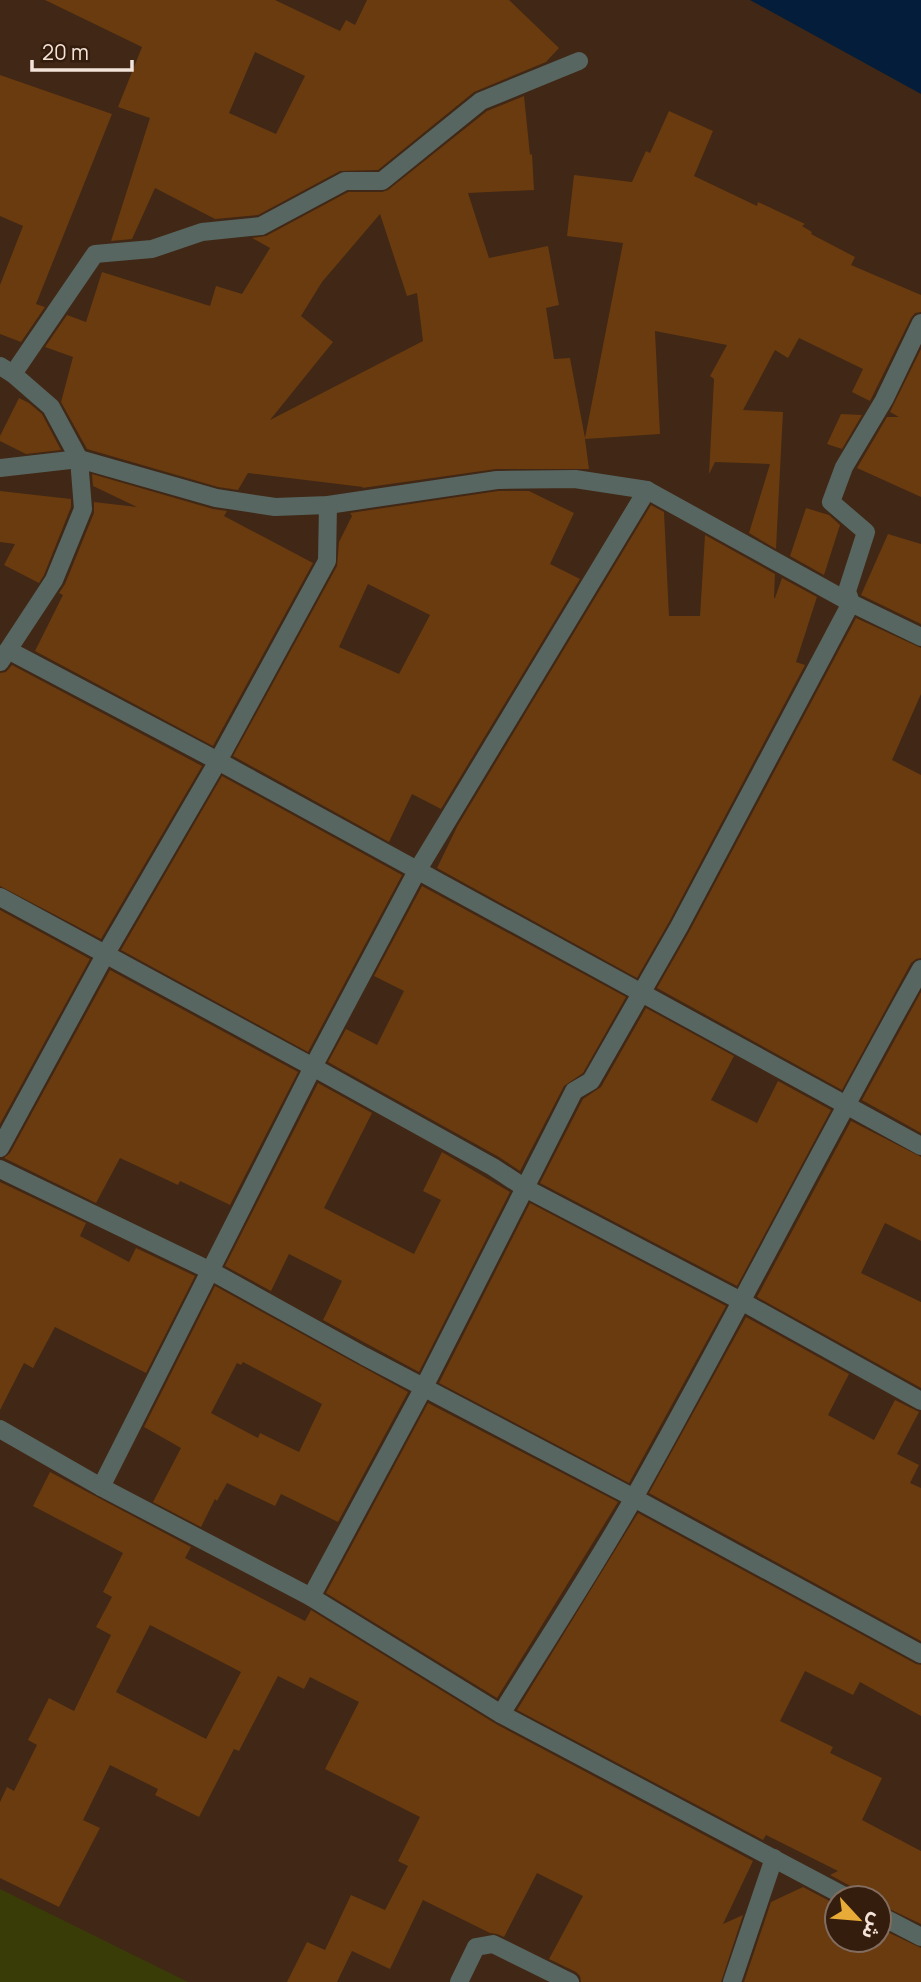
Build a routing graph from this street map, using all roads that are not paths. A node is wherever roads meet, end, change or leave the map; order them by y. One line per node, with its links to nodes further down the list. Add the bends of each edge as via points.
1 (579, 61): 3 (street, via 481,101 382,181 345,181 261,226 202,232 152,249 95,254)
2 (921, 323): 8 (street, via 884,400 844,467 831,502 866,532 847,592)
3 (7, 370): 4 (street, via 51,407)
4 (79, 458): 5 (street); 7 (street, via 216,498 275,506); 10 (street, via 83,509 54,580)
5 (0, 468)
6 (647, 490): 7 (street, via 575,479 497,480); 8 (street); 12 (street)
7 (328, 505): 11 (street, via 327,561)
8 (851, 603): 9 (street); 16 (street)
9 (921, 637)
10 (4, 656): 11 (street)
11 (218, 761): 12 (street); 14 (street)
12 (417, 871): 16 (street); 17 (street)
13 (0, 897): 14 (street)
14 (105, 955): 17 (street); 20 (street)
15 (921, 969): 18 (street)
16 (640, 992): 18 (street); 22 (street, via 591,1081 574,1091)
17 (313, 1067): 22 (street); 23 (street)
18 (846, 1104): 19 (street); 24 (street)
19 (921, 1146)
20 (0, 1148)
21 (0, 1169): 23 (street)
22 (525, 1188): 24 (street); 25 (street)
23 (209, 1270): 25 (street); 28 (street)
24 (741, 1301): 26 (street); 29 (street)
25 (424, 1387): 29 (street); 30 (street)
26 (921, 1401)
27 (0, 1429): 28 (street)
28 (101, 1487): 30 (street)
29 (634, 1498): 31 (street); 32 (street)
30 (311, 1597): 32 (street)
31 (921, 1654)
32 (501, 1714): 33 (street)
33 (774, 1858): 34 (street); 39 (street)
34 (823, 1884)
35 (893, 1922): 36 (street)
36 (921, 1937)
37 (459, 1982): 38 (street, via 476,1947 493,1944)
38 (570, 1982)
39 (732, 1982)

